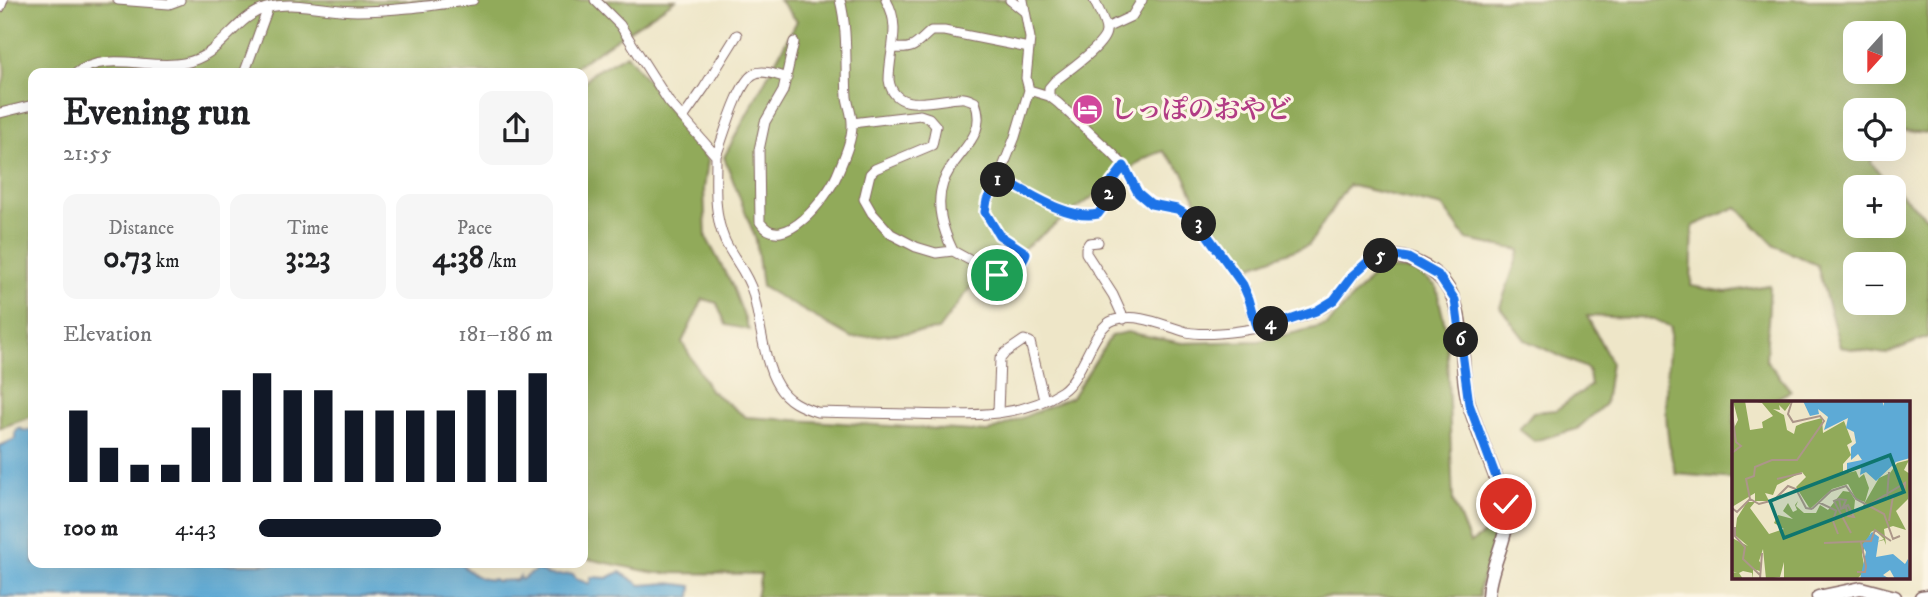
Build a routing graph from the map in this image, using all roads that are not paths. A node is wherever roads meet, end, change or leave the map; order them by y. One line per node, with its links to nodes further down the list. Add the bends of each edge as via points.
1 (3, 0): 12 (street)
2 (118, 0): 3 (street, via 169,4)
3 (180, 0)
4 (473, 0): 13 (street, via 356,11 299,5)
5 (595, 0): 27 (street, via 620,25)
6 (840, 0): 28 (street)
7 (886, 0): 18 (street, via 896,26)
8 (1010, 0): 14 (street)
9 (1023, 0): 14 (street)
10 (1094, 0): 15 (street)
11 (1142, 0): 15 (street, via 1132,16)
12 (0, 8)
13 (268, 8): 20 (street, via 250,14 205,57 183,64 103,62); 21 (street)
14 (1025, 12): 19 (street)
15 (1106, 28): 24 (street, via 1098,46 1055,81)
16 (737, 35): 27 (street)
17 (794, 42): 22 (street)
18 (894, 48): 19 (street, via 909,49 931,31 944,31); 33 (street, via 889,80 895,96 908,102 963,97 975,102 980,114 969,144 943,182 941,216)
19 (1029, 48): 23 (street)
20 (89, 68)
21 (246, 68)
22 (786, 78): 28 (street, via 765,122 759,150 760,222 765,229 773,233 793,229 813,209 836,177); 29 (street, via 766,72 749,78)
23 (1029, 90): 24 (street); 31 (street)
24 (1049, 96): 30 (street)
25 (28, 106): 26 (street)
26 (0, 113)
27 (683, 118): 29 (street)
28 (852, 123): 33 (street, via 920,115 936,125 932,145 870,174 864,199 891,234 936,253)
29 (716, 156): 38 (street, via 717,218 752,289 773,379 787,397 817,412)
30 (1124, 166): 31 (street, via 1111,183 1107,202 1098,214 1090,216 1046,202); 36 (street, via 1138,193 1151,204 1177,209 1197,221 1243,285)
31 (999, 177): 33 (street, via 985,212 999,235 1026,253 1025,259 1008,274 997,275)
32 (1098, 242): 35 (street, via 1089,243 1087,253)
33 (953, 251)
34 (1373, 257): 36 (street, via 1334,300 1316,311); 40 (main road, via 1408,258 1426,267 1438,275 1455,300 1469,404 1506,504)
35 (1124, 319): 36 (street, via 1144,319 1204,334); 37 (street, via 1101,330 1073,382)
36 (1257, 327)
37 (1044, 400): 38 (street); 38 (street, via 1030,342 1024,340 1000,359)
38 (998, 412)
39 (1928, 596): 43 (main road)
40 (1488, 597)
41 (1818, 597): 42 (main road, via 1861,589)
42 (1895, 597)
43 (1921, 597)

